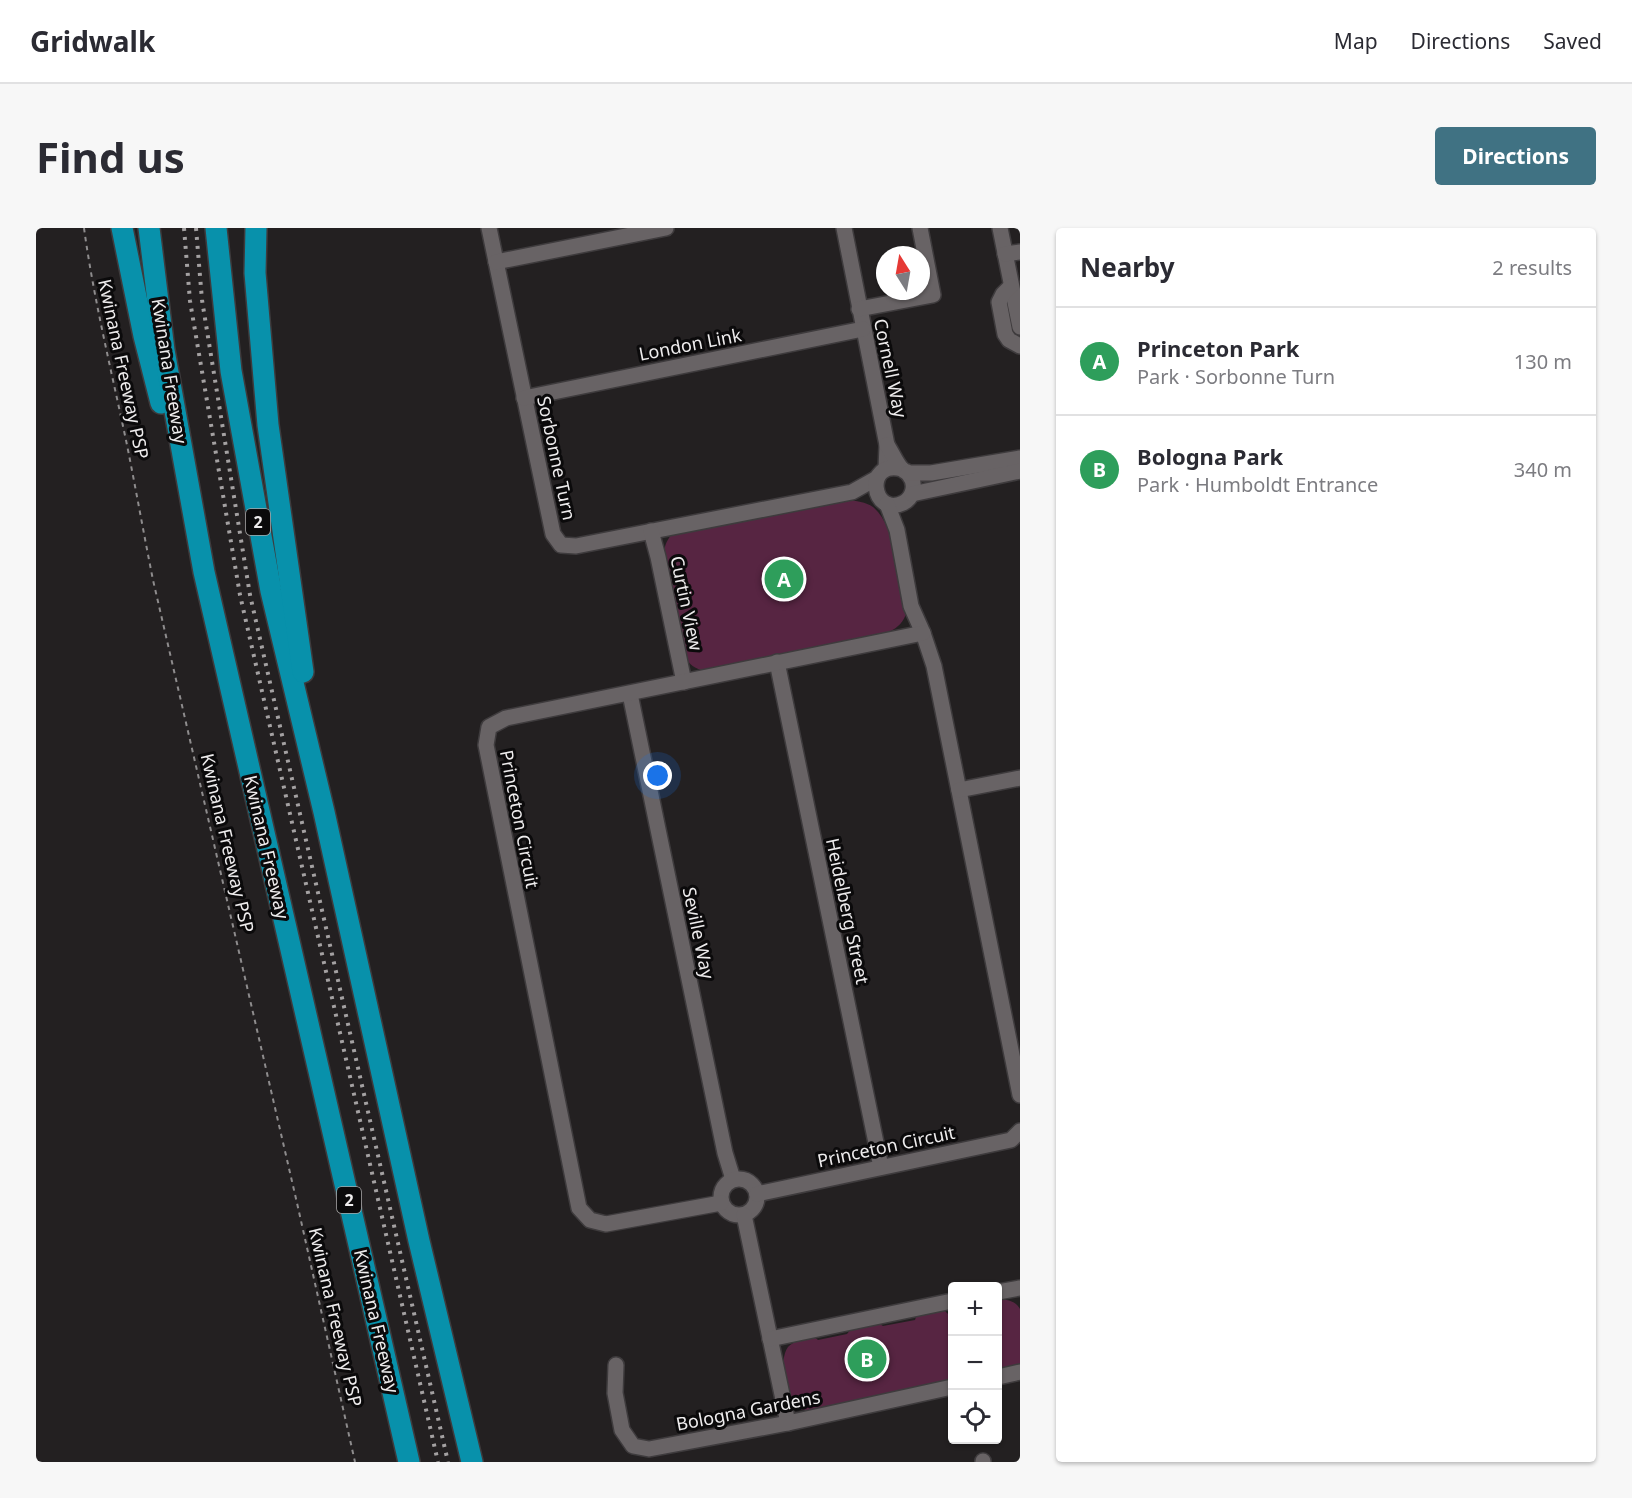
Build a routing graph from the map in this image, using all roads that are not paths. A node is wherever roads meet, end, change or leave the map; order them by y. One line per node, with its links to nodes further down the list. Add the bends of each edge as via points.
1 (122, 228): 26 (highway, 2, via 144,336)
2 (149, 228): 26 (highway, Kwinana Freeway / 2, via 164,350)
3 (216, 228): 33 (highway, 2, via 231,371 271,591)
4 (255, 228): 33 (highway, 2, via 267,425)
5 (489, 228): 11 (street, Sorbonne Turn)
6 (662, 228): 11 (street)
7 (844, 228): 13 (street, Cornell Way)
8 (920, 228): 13 (street, via 933,295)
9 (1000, 228): 10 (street)
10 (1012, 253): 12 (street)
11 (496, 262): 17 (street, Sorbonne Turn)
12 (1011, 286): 14 (street); 16 (street, via 999,302 1005,334)
13 (859, 309): 15 (street, Cornell Way)
14 (1020, 327)
15 (863, 329): 17 (street, London Link); 20 (street, Cornell Way)
16 (1020, 346)
17 (524, 398): 25 (street, Sorbonne Turn, via 553,534 561,544 576,546)
18 (1020, 458): 20 (street, via 931,473)
19 (1020, 471): 22 (street)
20 (893, 472): 21 (street, Sorbonne Turn); 22 (street, via 913,483); 23 (street, via 875,485)
21 (852, 492): 23 (street, Sorbonne Turn); 25 (street, Sorbonne Turn)
22 (908, 498): 23 (street, via 896,505); 24 (street)
23 (882, 500): 24 (street)
24 (897, 530): 27 (street, via 911,606)
25 (651, 531): 29 (street, Curtin View)
26 (204, 572): 50 (highway, Kwinana Freeway / 2)
27 (923, 633): 28 (street, Princeton Circuit); 32 (street, via 934,666)
28 (777, 663): 29 (street, Princeton Circuit); 36 (street, Heidelberg Street)
29 (684, 682): 30 (street, Princeton Circuit)
30 (630, 694): 37 (street, Seville Way, via 724,1153); 39 (street, Princeton Circuit, via 506,718 489,727 486,745 579,1208 590,1220 606,1224)
31 (1020, 778): 32 (street)
32 (958, 790): 34 (street)
33 (324, 812): 51 (highway, 2)
34 (1020, 1095)
35 (1020, 1131): 36 (street, Princeton Circuit, via 1011,1140)
36 (881, 1167): 38 (street, Princeton Circuit)
37 (733, 1179): 38 (street, via 753,1185); 39 (street, via 724,1185)
38 (757, 1194): 40 (street, via 757,1203)
39 (721, 1203): 40 (street, via 726,1211)
40 (744, 1215): 44 (street)
41 (1020, 1288): 42 (street)
42 (1002, 1291)
43 (948, 1302): 44 (street)
44 (770, 1339): 49 (street)
45 (616, 1365): 49 (street, Bologna Gardens, via 615,1393 622,1430 633,1446 649,1449)
46 (1020, 1372): 47 (street)
47 (1002, 1376)
48 (948, 1388): 49 (street, Bologna Gardens)
49 (788, 1423)
50 (409, 1462)
51 (472, 1462)

